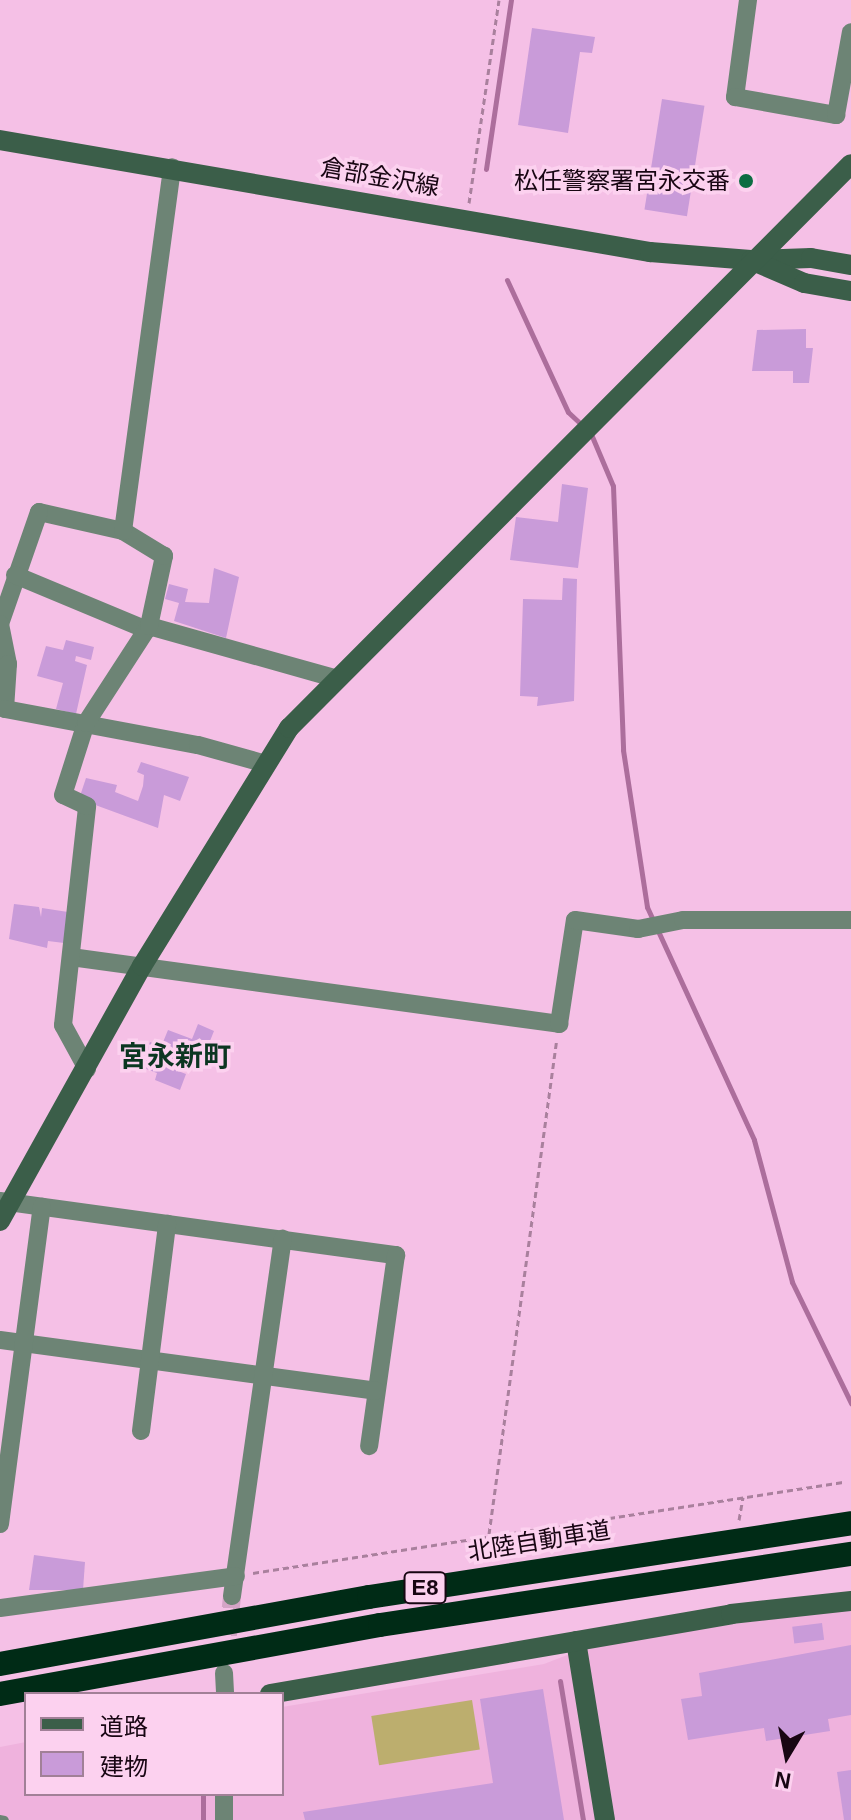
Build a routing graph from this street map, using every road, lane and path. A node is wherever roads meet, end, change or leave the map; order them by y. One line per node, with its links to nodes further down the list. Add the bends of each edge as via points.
1 (499, 0): 7 (path)
2 (748, 0): 3 (street, via 735,97 836,115)
3 (851, 32)
4 (0, 140): 6 (street, 倉部金沢線)
5 (851, 164): 8 (street)
6 (172, 167): 7 (street, 倉部金沢線); 11 (street)
7 (467, 218): 8 (street, 倉部金沢線, via 650,252)
8 (751, 260): 9 (street, 倉部金沢線, via 811,258); 10 (street, 倉部金沢線, via 804,283); 16 (street)
9 (851, 265)
10 (851, 291)
11 (123, 531): 13 (street, via 39,512); 15 (street, via 164,556)
12 (0, 555): 13 (street)
13 (17, 569): 14 (street); 15 (street)
14 (0, 624): 17 (street, via 8,664 5,709)
15 (148, 628): 16 (street); 17 (street)
16 (338, 679): 18 (street, via 289,728)
17 (86, 723): 18 (street); 20 (street, via 63,795 87,806)
18 (266, 764): 21 (street)
19 (851, 920): 22 (street, via 655,926 575,920)
20 (71, 957): 21 (street); 23 (street, via 63,1025)
21 (142, 966): 22 (street); 23 (street)
22 (559, 1024): 40 (path)
23 (87, 1069): 25 (street)
24 (42, 1207): 25 (street); 26 (street); 29 (street)
25 (3, 1208)
26 (167, 1224): 27 (street); 30 (street)
27 (283, 1239): 31 (street); 32 (street, via 396,1255)
28 (0, 1340): 29 (street)
29 (25, 1343): 30 (street); 39 (street)
30 (151, 1361): 31 (street); 33 (street)
31 (265, 1376): 32 (street); 42 (street)
32 (376, 1391): 34 (street)
33 (141, 1431)
34 (369, 1446)
35 (843, 1482): 36 (path)
36 (743, 1497): 37 (path); 40 (path)
37 (739, 1520)
38 (851, 1523): 47 (highway, 北陸自動車道 / E8, via 384,1594)
39 (0, 1524)
40 (489, 1534): 42 (path)
41 (851, 1554): 51 (highway, E8, via 380,1625)
42 (236, 1576): 43 (street); 45 (street)
43 (232, 1596)
44 (851, 1601): 46 (street, via 731,1614)
45 (0, 1608)
46 (576, 1641): 50 (street); 54 (street)
47 (0, 1664)
48 (224, 1673): 49 (street)
49 (225, 1692)
50 (282, 1692)
51 (0, 1694)
52 (224, 1796): 53 (street)
53 (224, 1820)
54 (605, 1820)

